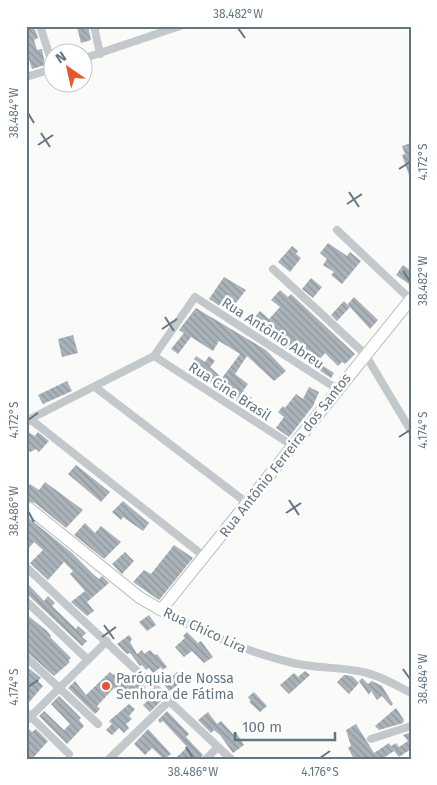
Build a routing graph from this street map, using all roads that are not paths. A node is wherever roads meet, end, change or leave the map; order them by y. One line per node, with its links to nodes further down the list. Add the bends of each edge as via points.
1 (40, 26): 4 (street)
2 (94, 26): 5 (street)
3 (180, 26): 5 (street)
4 (45, 42)
5 (100, 54): 6 (street)
6 (92, 56)
7 (42, 72): 8 (street)
8 (26, 77)
9 (336, 230): 11 (street)
10 (273, 269): 12 (street)
11 (411, 300): 12 (street, Rua Antônio Ferreira dos Santos)
12 (365, 354): 15 (street, Rua Antônio Ferreira dos Santos); 17 (street)
13 (154, 356): 14 (street); 15 (street, Rua Antônio Abreu, via 195,298); 18 (street, Rua Cine Brasil)
14 (95, 387): 16 (street); 19 (street)
15 (337, 389): 18 (street, Rua Antônio Ferreira dos Santos)
16 (28, 421): 21 (street)
17 (411, 431)
18 (293, 446): 19 (street, Rua Antônio Ferreira dos Santos)
19 (247, 503): 21 (street, Rua Antônio Ferreira dos Santos)
20 (27, 509): 24 (street, Rua Chico Lira, via 139,597)
21 (205, 557): 24 (street, Rua Antônio Ferreira dos Santos)
22 (26, 567): 25 (street)
23 (26, 601): 27 (street)
24 (161, 610): 29 (street, Rua Chico Lira, via 210,635 258,654 306,666 359,671)
25 (107, 641): 27 (street); 30 (street)
26 (26, 657): 28 (street)
27 (88, 660): 28 (street)
28 (59, 688): 31 (street); 32 (street)
29 (411, 693)
30 (170, 701): 35 (street); 37 (street)
31 (28, 717): 36 (street)
32 (98, 724)
33 (411, 726): 34 (street)
34 (371, 739)
35 (218, 747): 38 (street); 39 (street)
36 (69, 754)
37 (109, 759)
38 (206, 759)
39 (231, 759)

